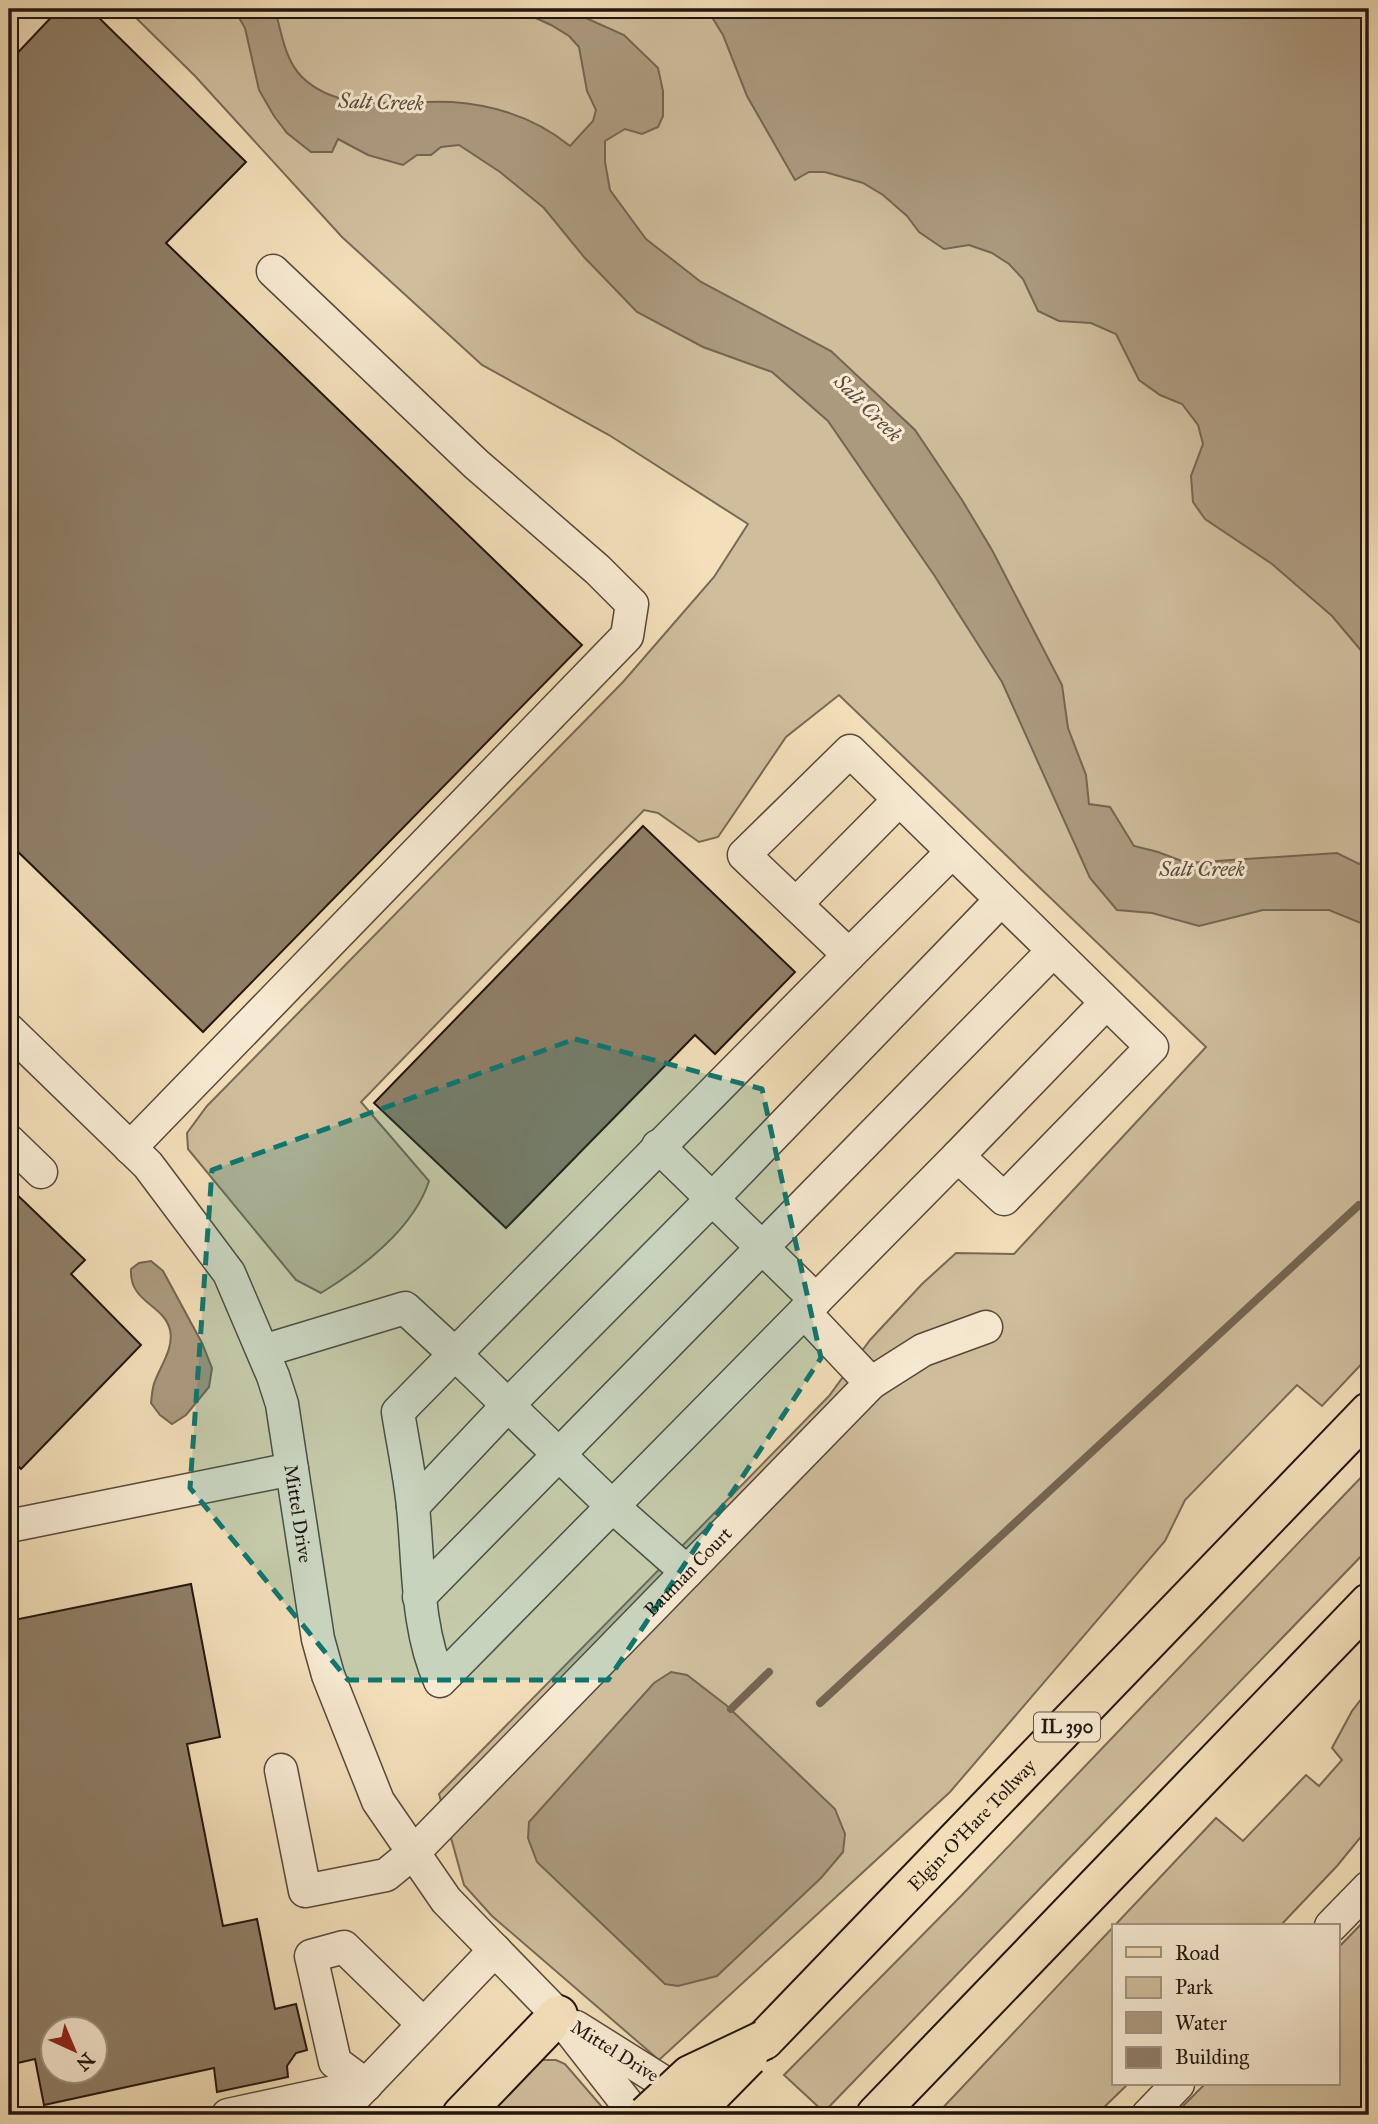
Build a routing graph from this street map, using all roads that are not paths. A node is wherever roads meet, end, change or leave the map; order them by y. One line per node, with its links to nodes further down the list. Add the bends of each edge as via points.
1 (273, 271): 12 (street, via 475,464 632,604 627,636)
2 (899, 800): 3 (street); 5 (street); 5 (street, via 850,751 744,855)
3 (953, 852): 4 (street); 7 (street)
4 (1001, 900): 6 (street); 15 (street)
5 (796, 904): 7 (street)
6 (1053, 951): 8 (street); 16 (street)
7 (849, 955): 11 (street)
8 (1106, 1003): 13 (street); 13 (street, via 1152,1047 1004,1199)
9 (9, 1030): 12 (street, Mittel Drive)
10 (9, 1141): 14 (street)
11 (658, 1146): 15 (street); 20 (street)
12 (130, 1148): 19 (street, Mittel Drive, via 148,1165 229,1273)
13 (958, 1156): 17 (street)
14 (41, 1172)
15 (712, 1199): 16 (street); 22 (street)
16 (762, 1248): 17 (street); 24 (street)
17 (810, 1306): 21 (street); 26 (street)
18 (986, 1327): 21 (street, Bauman Court, via 923,1350)
19 (263, 1351): 20 (street, via 405,1308); 25 (street, Mittel Drive, via 282,1404)
20 (456, 1354): 22 (street); 27 (street, via 398,1412)
21 (871, 1383): 29 (street, Bauman Court)
22 (508, 1405): 24 (street); 27 (street)
23 (1369, 1412): 39 (main road, Elgin-O'Hare Tollway / IL 390)
24 (558, 1454): 26 (street); 30 (street)
25 (292, 1469): 28 (street); 33 (street, Mittel Drive, via 318,1639 328,1675 378,1801)
26 (611, 1505): 29 (street); 30 (street, via 440,1681)
27 (413, 1506): 30 (street)
28 (9, 1526)
29 (687, 1572): 33 (street, Bauman Court)
30 (419, 1597)
31 (1369, 1603): 49 (main road)
32 (281, 1770): 33 (street, Bauman Court, via 305,1892 387,1875)
33 (414, 1852): 36 (street, Mittel Drive, via 446,1900)
34 (1369, 1887): 35 (street)
35 (1333, 1924)
36 (495, 1950): 37 (street, Mittel Drive); 38 (street)
37 (558, 2015): 44 (main road); 45 (street, Mittel Drive); 48 (street, Mittel Drive, via 681,2093)
38 (423, 2024): 40 (street); 40 (street, via 344,1947 311,1956 335,2062)
39 (764, 2040): 46 (main road, bridge, via 690,2075); 47 (main road, Elgin-O'Hare Tollway / IL 390, bridge)
40 (366, 2085): 42 (street); 43 (street)
41 (1176, 2086): 50 (street)
42 (229, 2115)
43 (337, 2115)
44 (462, 2115)
45 (636, 2115)
46 (647, 2115)
47 (691, 2115)
48 (704, 2115)
49 (876, 2115)
50 (1148, 2115)

